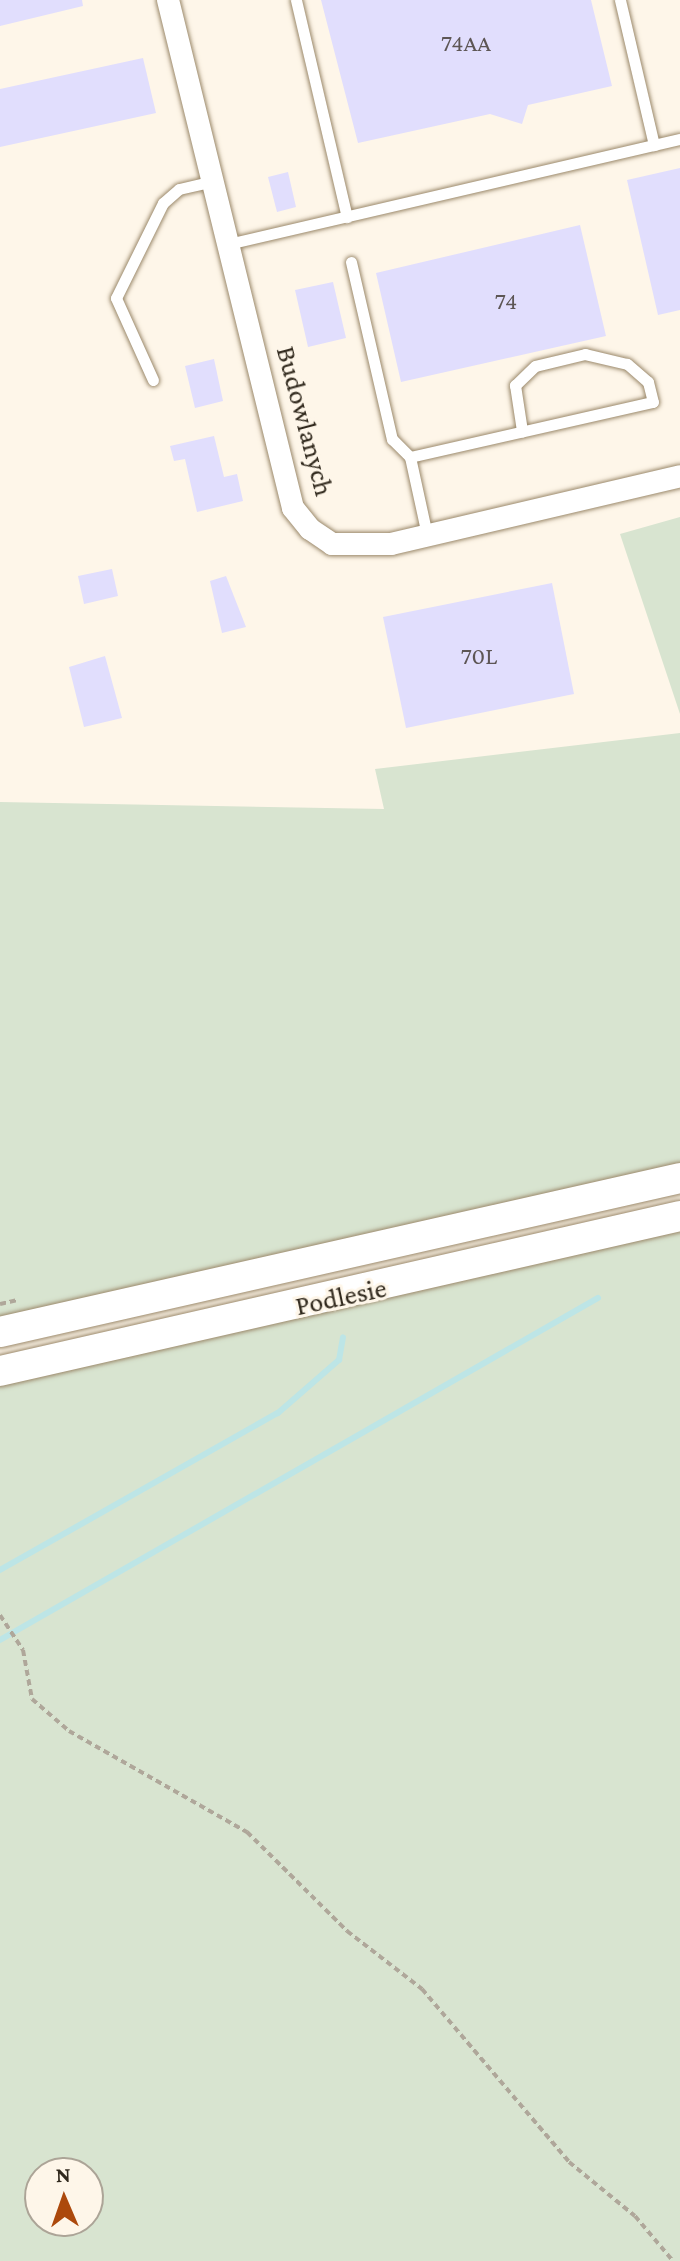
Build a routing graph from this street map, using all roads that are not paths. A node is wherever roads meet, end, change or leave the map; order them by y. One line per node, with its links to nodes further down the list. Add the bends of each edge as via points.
1 (168, 0): 6 (street, Budowlanych)
2 (296, 0): 7 (lane)
3 (620, 0): 5 (lane)
4 (680, 139): 5 (lane)
5 (654, 145): 7 (lane)
6 (213, 181): 8 (street, Budowlanych); 10 (lane, via 179,189 163,203 116,298)
7 (347, 217): 8 (lane)
8 (228, 244): 14 (street, Budowlanych, via 293,508 332,544 355,548)
9 (351, 262): 12 (lane, via 392,439)
10 (153, 380)
11 (522, 431): 11 (lane, via 515,385 535,366 585,354 627,364 648,382 653,402); 12 (lane)
12 (410, 457): 14 (lane)
13 (680, 476): 14 (street, Budowlanych)
14 (427, 535)
15 (680, 1178): 17 (street, Podlesie)
16 (680, 1216): 18 (street, Podlesie)
17 (0, 1332)
18 (0, 1371)

